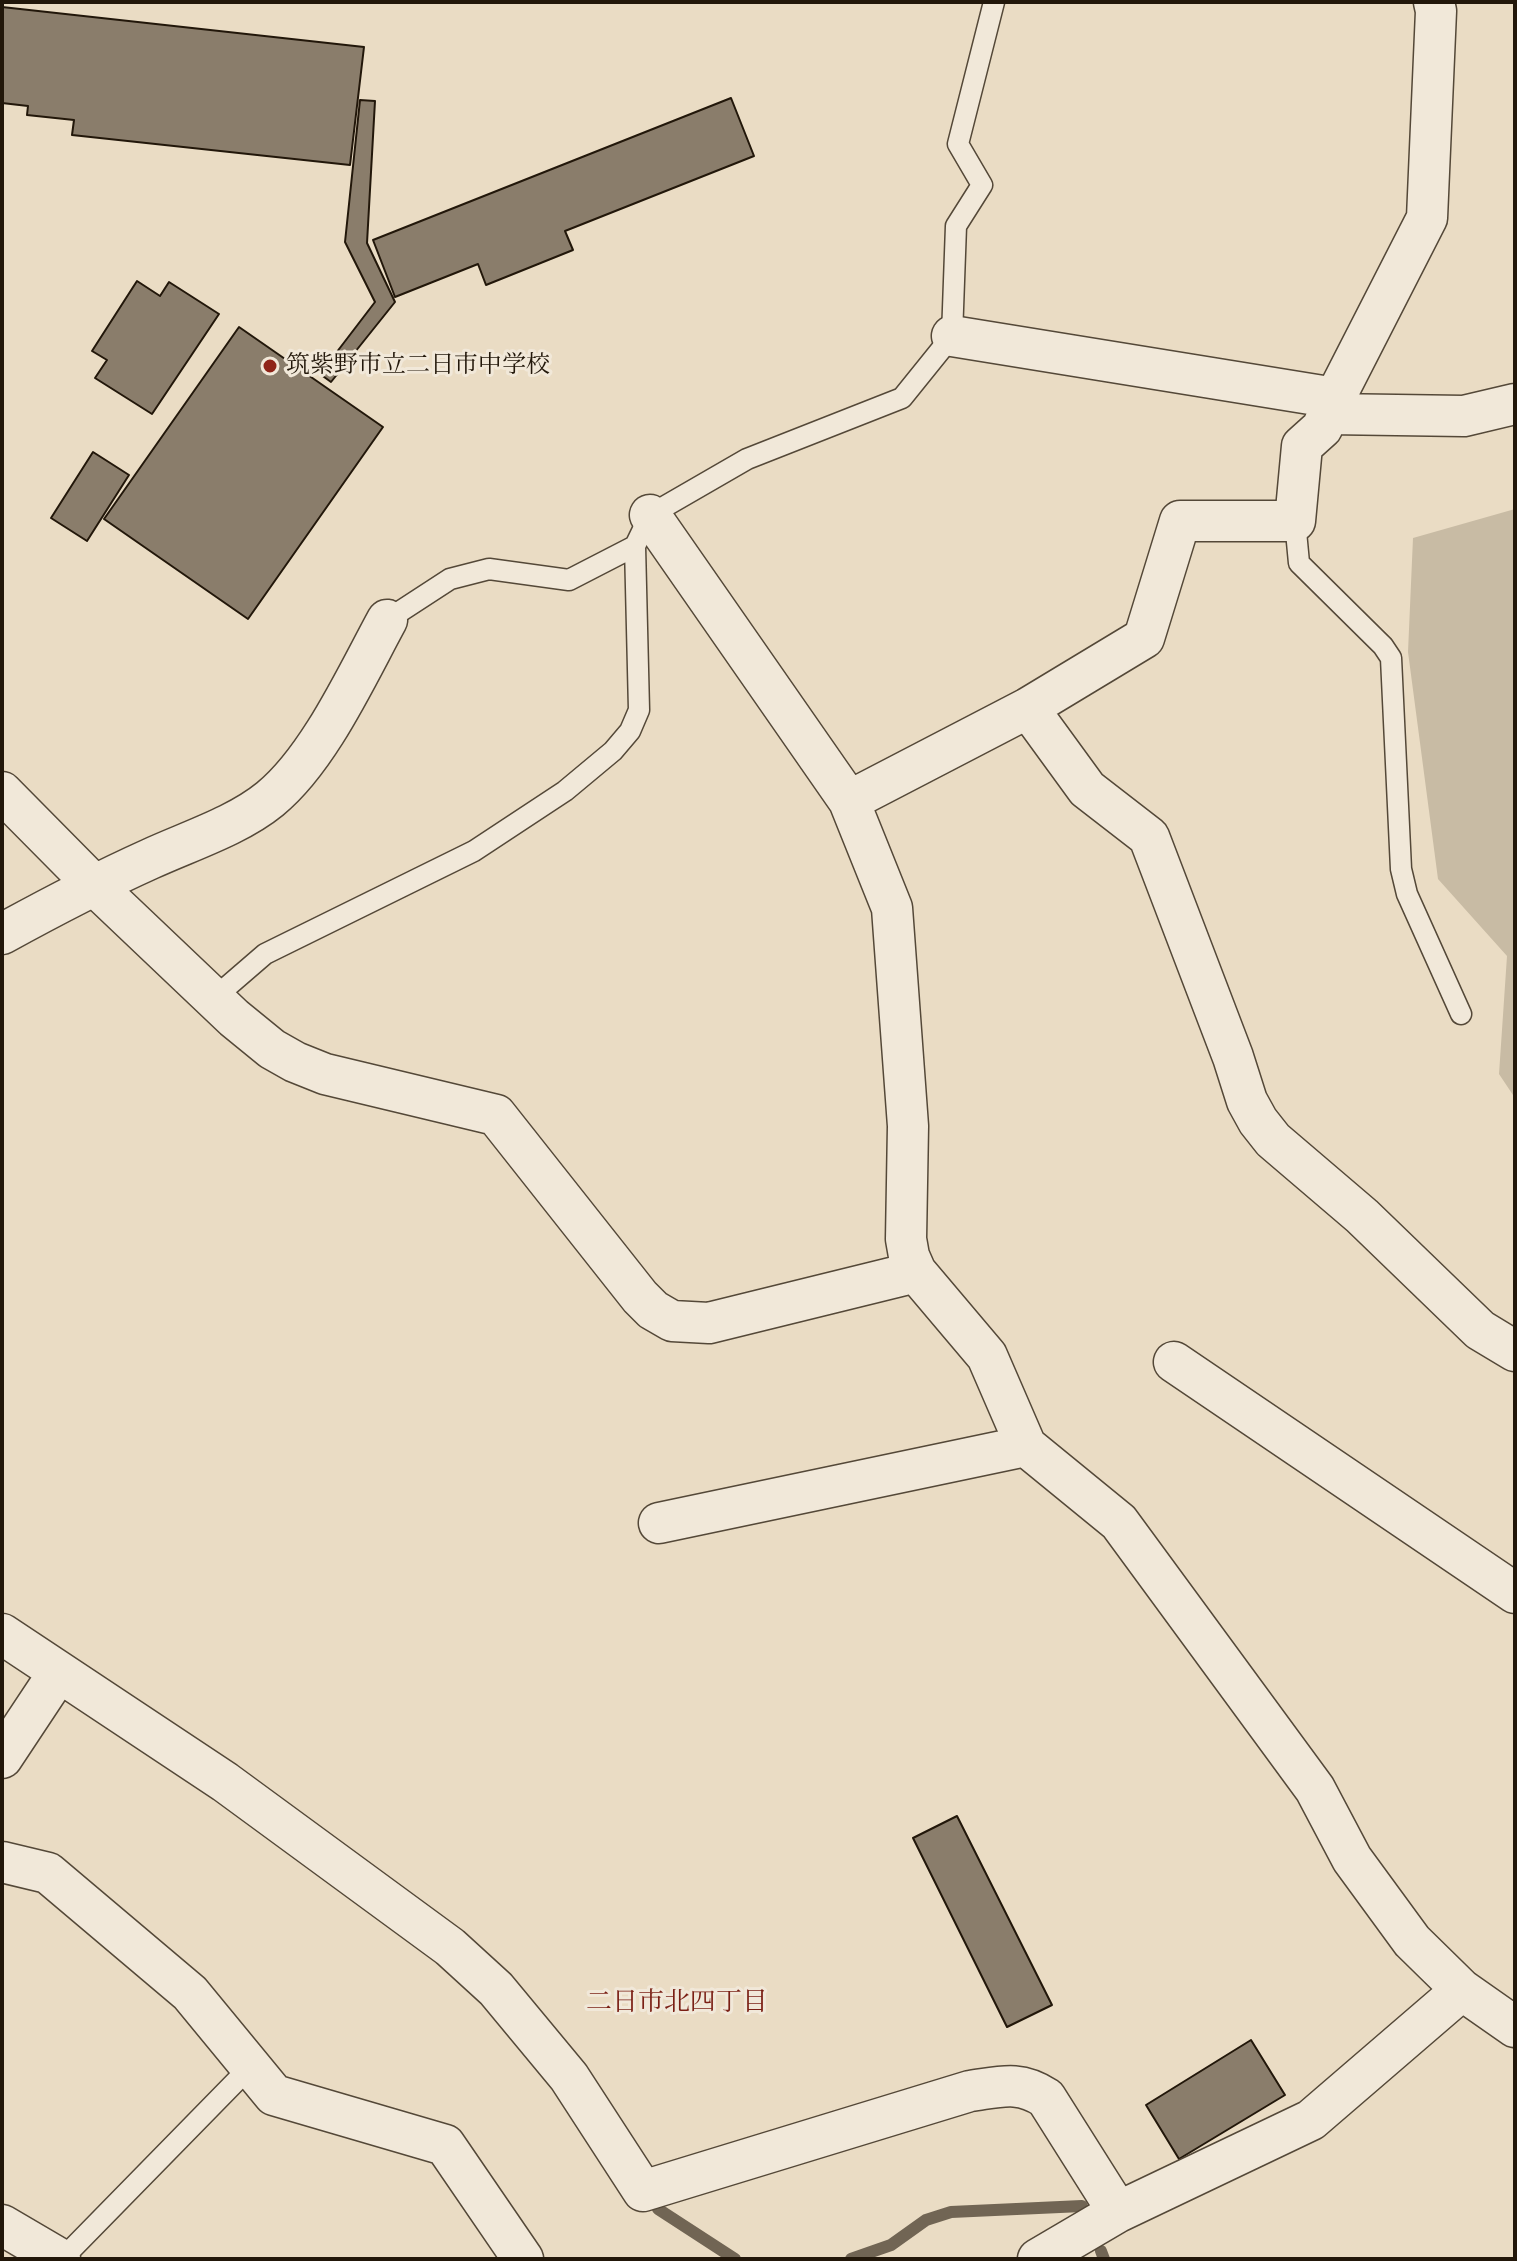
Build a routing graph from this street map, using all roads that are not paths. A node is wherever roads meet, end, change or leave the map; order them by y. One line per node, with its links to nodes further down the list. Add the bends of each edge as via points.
1 (994, 2): 3 (lane, via 958,144 982,185 956,226)
2 (1434, 2): 5 (street, via 1427,218)
3 (952, 336): 5 (street); 7 (lane, via 902,398 747,459)
4 (1515, 404): 5 (street, via 1464,416)
5 (1332, 406): 6 (street, via 1322,428 1302,446)
6 (1295, 521): 9 (street, via 1180,521 1144,638); 15 (lane, via 1299,563 1391,658 1401,869 1407,894)
7 (642, 530): 8 (lane, via 569,580 489,569 450,579); 11 (street); 14 (lane, via 639,710 613,751 565,791 474,851 265,954)
8 (387, 620): 12 (street, via 336,712 271,799)
9 (1028, 708): 11 (street); 17 (street, via 1087,789 1149,837 1258,1121 1480,1330)
10 (2, 792): 12 (street)
11 (849, 801): 16 (street, via 892,908 908,1126 906,1239)
12 (93, 884): 13 (street); 14 (street)
13 (2, 934)
14 (214, 998): 16 (street, via 261,1041 295,1062 496,1115 640,1297 672,1321 709,1323)
15 (1461, 1014)
16 (916, 1272): 19 (street, via 987,1356)
17 (1515, 1351)
18 (1174, 1362): 21 (street)
19 (1026, 1446): 20 (street); 26 (street, via 1119,1522 1315,1789 1352,1859 1403,1929)
20 (659, 1523)
21 (1515, 1593)
22 (2, 1634): 23 (street)
23 (59, 1672): 24 (street); 29 (street, via 225,1782 450,1947 496,1989 569,2077 643,2191 970,2091 1017,2085 1046,2098)
24 (2, 1758)
25 (2, 1862): 28 (street, via 48,1873 190,1993)
26 (1462, 1990): 27 (street); 29 (street, via 1311,2120)
27 (1515, 2027)
28 (250, 2067): 31 (street, via 274,2095 445,2145); 32 (lane)
29 (1118, 2212): 33 (street)
30 (2, 2225): 32 (street)
31 (511, 2255)
32 (61, 2259)
33 (1038, 2259)

